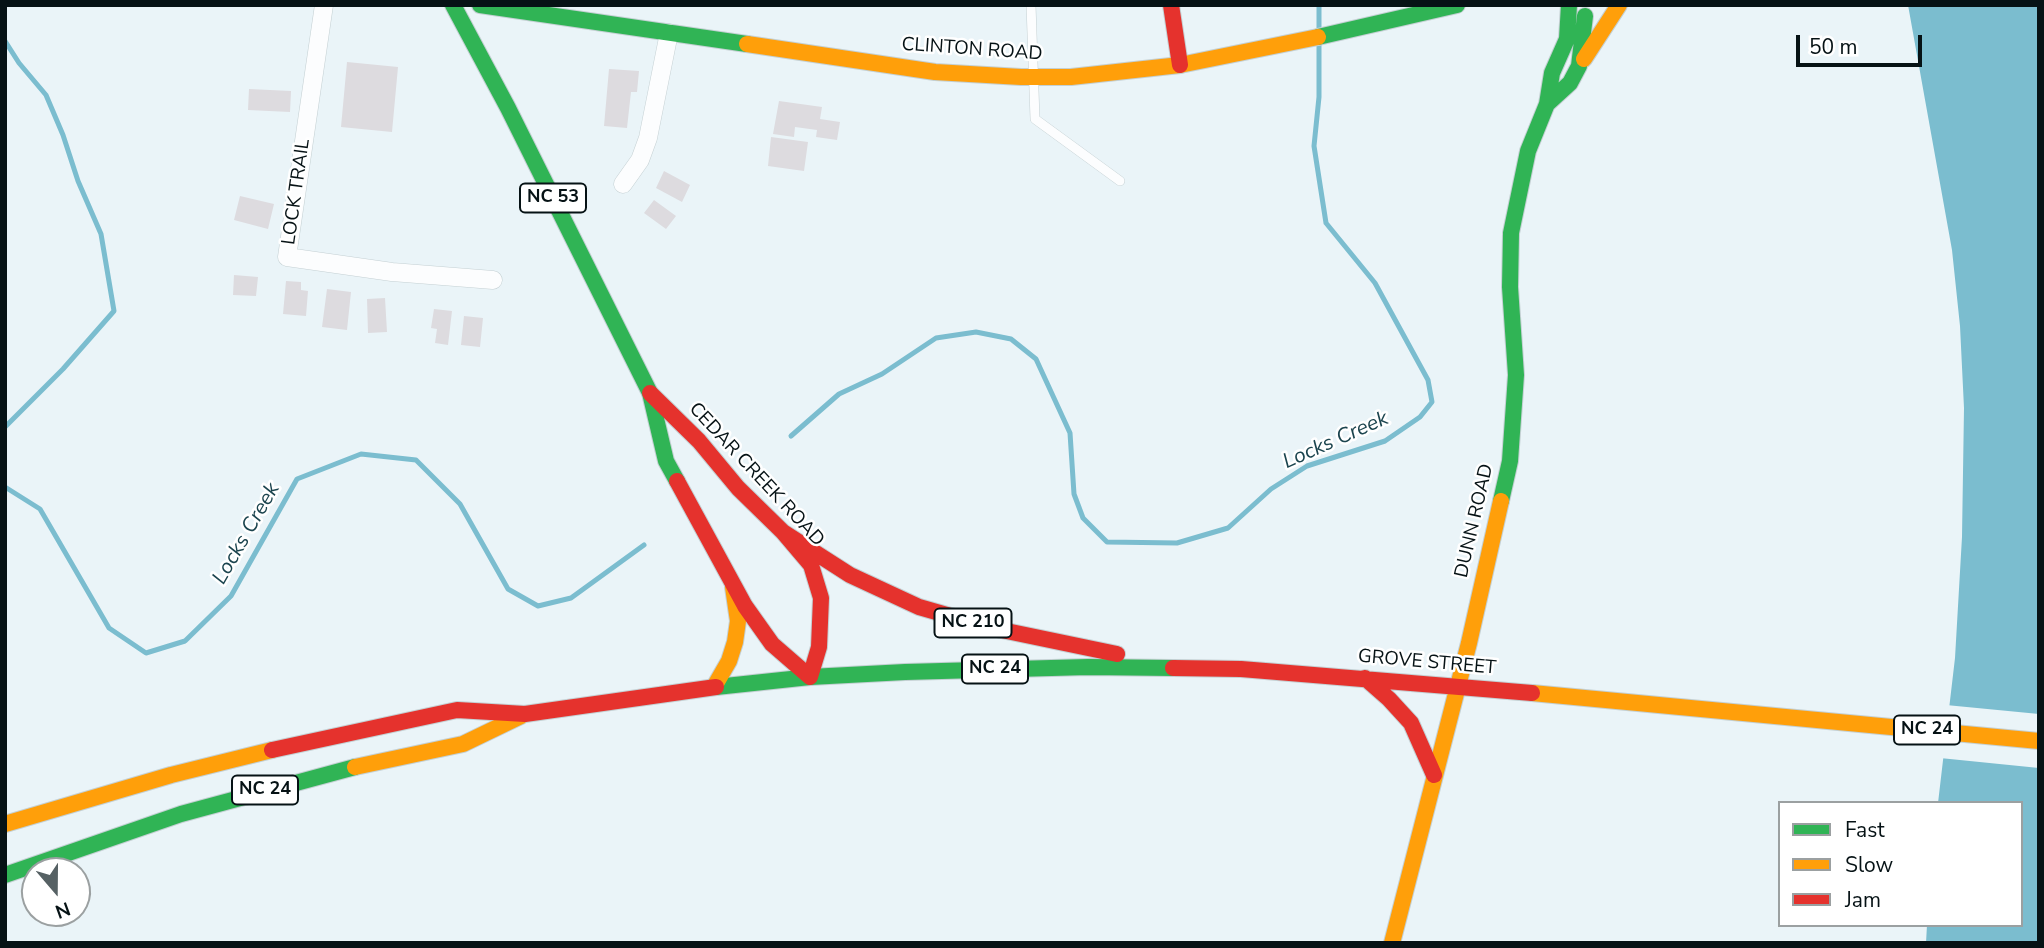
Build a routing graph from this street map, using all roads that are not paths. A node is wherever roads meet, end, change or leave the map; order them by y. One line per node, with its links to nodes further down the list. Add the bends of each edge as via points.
1 (324, 5): 17 (street, LOCK TRAIL, via 287,257)
2 (453, 5): 18 (main road, CEDAR CREEK ROAD / NC 53)
3 (480, 5): 10 (main road, CLINTON ROAD)
4 (1030, 5): 13 (lane)
5 (1171, 5): 11 (main road)
6 (1457, 5): 11 (main road, CLINTON ROAD)
7 (1569, 5): 14 (main road, DUNN ROAD, via 1567,39 1552,73)
8 (1583, 5): 12 (main road, DUNN ROAD, via 1585,32)
9 (1619, 5): 12 (main road)
10 (669, 33): 13 (main road, CLINTON ROAD, via 936,72); 16 (street, via 648,138)
11 (1180, 65): 13 (main road, CLINTON ROAD)
12 (1579, 66): 14 (main road, DUNN ROAD, via 1570,83)
13 (1034, 77): 15 (lane, via 1035,119)
14 (1548, 104): 24 (main road, DUNN ROAD, via 1528,151 1511,233 1516,375 1510,461)
15 (1119, 181)
16 (623, 184)
17 (493, 280)
18 (650, 393): 19 (main road, CEDAR CREEK ROAD / NC 53); 20 (main road, CEDAR CREEK ROAD / NC 53, via 666,461)
19 (783, 532): 21 (main road, NC 210, via 850,575 919,607 992,628); 22 (main road, CEDAR CREEK ROAD / NC 53, via 811,565 819,587 819,647)
20 (733, 587): 22 (main road, CEDAR CREEK ROAD / NC 53, via 772,644); 25 (main road, via 738,621 735,642)
21 (1180, 667): 22 (main road, GROVE STREET / NC 24); 23 (main road, GROVE STREET / NC 24)
22 (810, 677): 25 (main road, NC 24)
23 (1365, 678): 24 (main road, GROVE STREET / NC 24); 28 (main road, via 1411,723)
24 (1458, 686): 27 (main road, GROVE STREET / NC 24); 28 (main road, DUNN ROAD)
25 (713, 687): 26 (main road, NC 24)
26 (525, 715): 29 (main road, NC 24, via 457,710 360,730 171,775); 30 (main road, NC 24, via 463,744 261,791)
27 (2039, 741)
28 (1434, 775): 31 (main road, DUNN ROAD)
29 (5, 824)
30 (5, 875)
31 (1392, 943)

